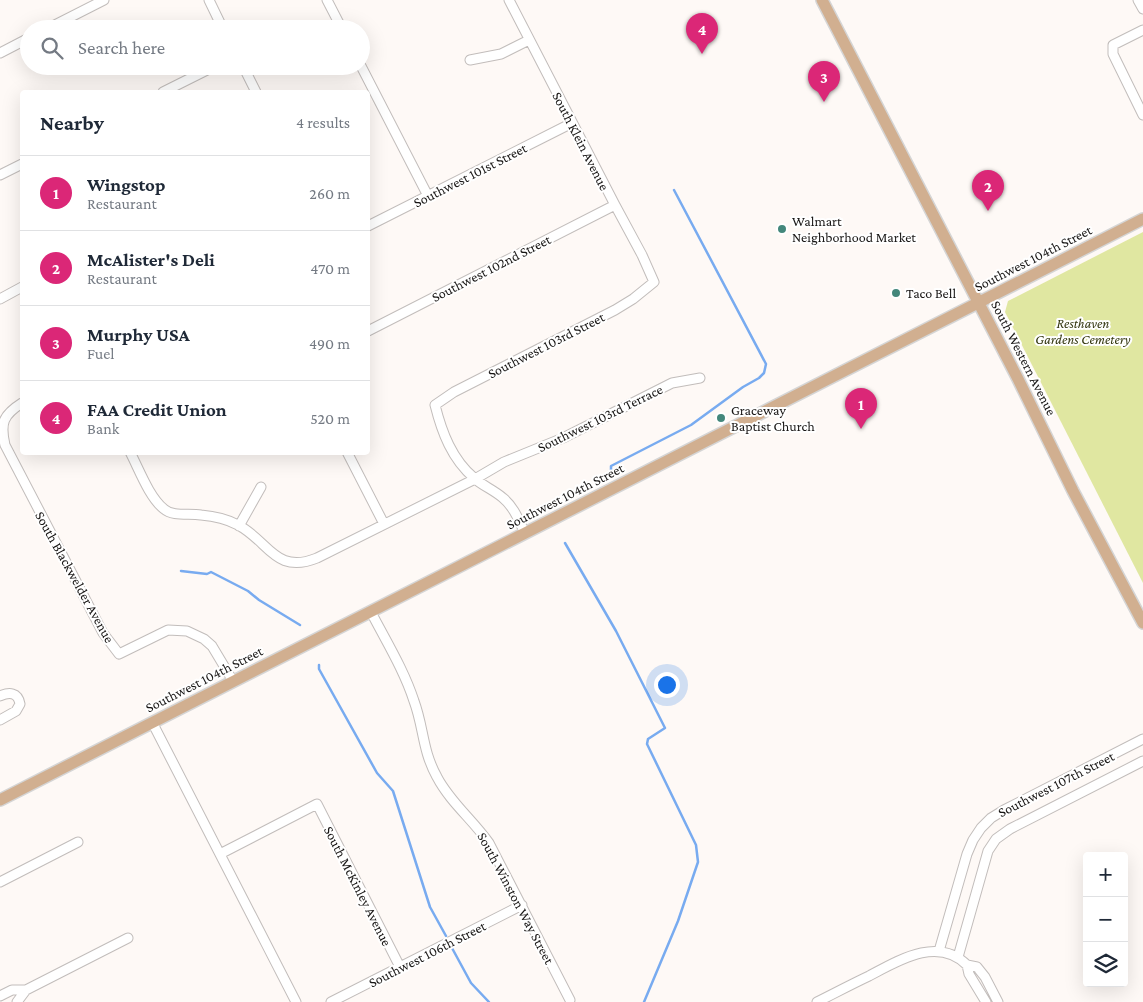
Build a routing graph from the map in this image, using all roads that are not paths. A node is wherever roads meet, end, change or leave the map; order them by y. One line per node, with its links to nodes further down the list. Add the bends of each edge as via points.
1 (104, 0): 8 (street)
2 (209, 0): 9 (street)
3 (327, 0): 10 (street)
4 (509, 0): 12 (street, South Klein Avenue)
5 (822, 0): 32 (main road, South Western Avenue)
6 (1138, 0): 7 (street)
7 (1143, 9)
8 (65, 20)
9 (219, 20)
10 (337, 20)
11 (1143, 30): 21 (street, via 1113,46 1112,54)
12 (529, 40): 15 (street, via 501,54); 22 (street, South Klein Avenue)
13 (20, 43): 14 (street)
14 (0, 53)
15 (470, 60)
16 (197, 75): 19 (street)
17 (247, 75): 20 (street)
18 (366, 75): 25 (street)
19 (167, 90)
20 (255, 90)
21 (1143, 115)
22 (572, 123): 25 (street, Southwest 101st Street); 26 (street, South Klein Avenue)
23 (20, 165): 24 (street)
24 (0, 176)
25 (428, 196): 28 (street, Southwest 101st Street)
26 (615, 205): 29 (street, South Klein Avenue); 33 (street, Southwest 102nd Street)
27 (1143, 219): 32 (main road, Southwest 104th Street)
28 (370, 225)
29 (654, 282): 38 (street, Southwest 103rd Street, via 615,310 454,392 435,405 439,424 452,451)
30 (20, 288): 31 (street)
31 (0, 299)
32 (979, 303): 42 (main road, Southwest 104th Street); 44 (main road, South Western Avenue)
33 (370, 330)
34 (700, 378): 38 (street, Southwest 103rd Terrace, via 672,383)
35 (20, 405): 45 (street, South Blackwelder Avenue, via 3,421 2,438 103,633 119,654 168,630 187,631 212,646)
36 (132, 455): 41 (street, via 154,498 166,511 216,518)
37 (349, 455): 40 (street)
38 (475, 478): 40 (street); 42 (street, via 506,500)
39 (261, 487): 41 (street)
40 (384, 524): 41 (street, via 301,564 276,556)
41 (239, 526)
42 (525, 533): 43 (main road, Southwest 104th Street)
43 (371, 612): 45 (main road, Southwest 104th Street); 55 (street, South Winston Way Street, via 410,689 425,751 437,778 489,843)
44 (1143, 623)
45 (233, 681): 48 (main road, Southwest 104th Street)
46 (0, 696): 47 (street, via 14,694 20,704 16,711)
47 (0, 720)
48 (152, 722): 51 (main road, Southwest 104th Street); 53 (street)
49 (1143, 739): 57 (street, Southwest 107th Street, via 1004,810 981,828 967,854)
50 (1143, 761): 58 (street, Southwest 107th Street, via 996,839 988,851)
51 (0, 800)
52 (78, 842): 54 (street)
53 (220, 854): 60 (street, South McKinley Avenue, via 317,804); 65 (street)
54 (0, 882)
55 (522, 905): 60 (street, Southwest 106th Street); 63 (street, South Winston Way Street)
56 (128, 938): 61 (street)
57 (939, 951): 58 (street); 67 (street, via 904,958)
58 (958, 957): 59 (street)
59 (968, 965): 68 (street, via 969,974); 69 (street, via 977,967)
60 (400, 968): 66 (street, Southwest 106th Street)
61 (26, 990): 62 (street, via 12,990); 64 (street)
62 (0, 996)
63 (570, 1000)
64 (17, 1002)
65 (296, 1002)
66 (331, 1002)
67 (817, 1002)
68 (986, 1002)
69 (998, 1002)

